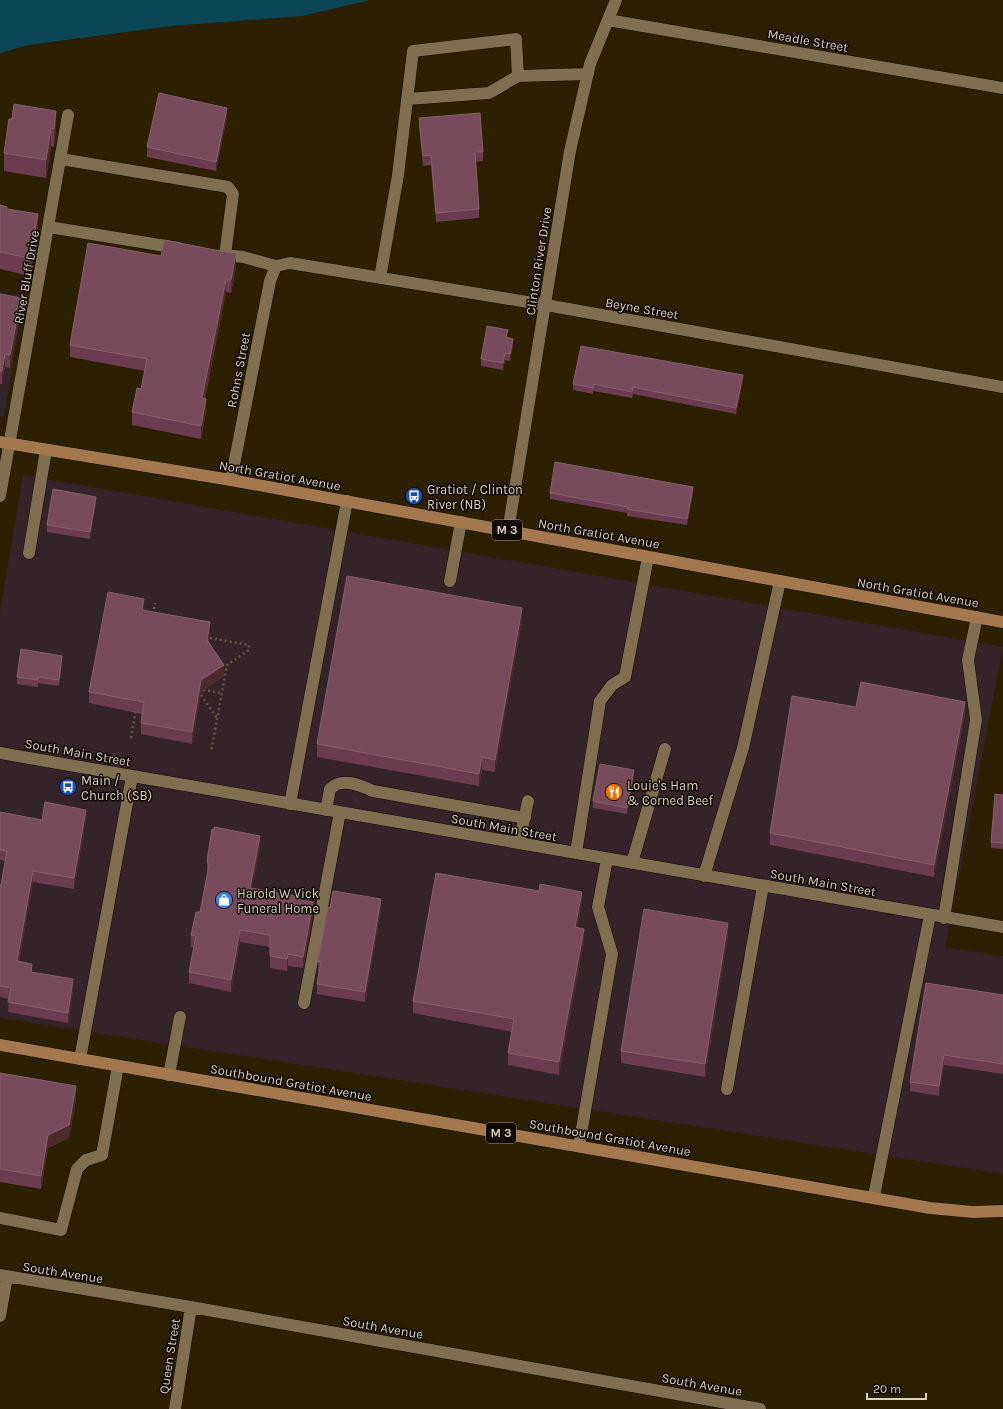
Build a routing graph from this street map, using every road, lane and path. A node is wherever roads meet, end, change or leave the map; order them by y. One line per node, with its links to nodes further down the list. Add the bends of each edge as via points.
1 (616, 0): 2 (street, Clinton River Drive)
2 (608, 20): 3 (street, Clinton River Drive); 5 (street, Meadle Street)
3 (588, 74): 4 (street); 15 (street, Clinton River Drive, via 570,151)
4 (518, 76): 6 (street, via 489,93); 6 (street, via 516,39 413,51)
5 (1003, 88)
6 (407, 99): 14 (street, via 398,174)
7 (68, 115): 8 (street, River Bluff Drive)
8 (61, 159): 9 (street, River Bluff Drive); 12 (street, via 228,186 233,194)
9 (49, 227): 10 (street); 17 (street, River Bluff Drive)
10 (187, 249)
11 (210, 253): 12 (street)
12 (225, 255): 13 (street)
13 (276, 266): 14 (street, Beyne Street, via 290,263); 19 (street, Rohns Street, via 270,281)
14 (380, 278): 15 (street, Beyne Street)
15 (546, 305): 16 (street, Beyne Street); 23 (street, Clinton River Drive)
16 (1003, 387)
17 (5, 443): 18 (main road, North Gratiot Avenue / M 3); 20 (street, River Bluff Drive)
18 (46, 450): 19 (main road, North Gratiot Avenue / M 3); 24 (street)
19 (231, 480): 21 (main road, North Gratiot Avenue / M 3)
20 (0, 496)
21 (347, 501): 22 (main road, North Gratiot Avenue / M 3); 44 (street)
22 (461, 522): 23 (main road, North Gratiot Avenue / M 3); 26 (street)
23 (508, 531): 25 (main road, North Gratiot Avenue / M 3)
24 (29, 554)
25 (648, 557): 27 (main road, North Gratiot Avenue / M 3); 49 (street, via 625,678 612,685 600,700)
26 (450, 581)
27 (780, 581): 29 (main road, North Gratiot Avenue / M 3); 52 (street, via 742,748)
28 (155, 603): 30 (path)
29 (977, 617): 31 (main road, North Gratiot Avenue / M 3); 55 (street, via 968,660 976,720)
30 (152, 618)
31 (1003, 622)
32 (210, 638): 33 (path, via 250,645 249,650 227,665)
33 (222, 693): 35 (path, via 204,690); 37 (path)
34 (201, 694): 35 (path)
35 (204, 699): 37 (path)
36 (136, 708): 38 (path)
37 (217, 719): 40 (path)
38 (131, 738)
39 (665, 749): 51 (street)
40 (211, 752)
41 (0, 753): 42 (street, South Main Street)
42 (132, 776): 44 (street, South Main Street); 60 (street)
43 (528, 801): 47 (street)
44 (290, 804): 45 (street, South Main Street)
45 (326, 810): 46 (street, South Main Street); 47 (street, via 330,789 337,784 349,782 372,790)
46 (340, 812): 48 (street, South Main Street); 57 (street)
47 (525, 818): 48 (street)
48 (520, 844): 49 (street, South Main Street)
49 (576, 853): 50 (street, South Main Street)
50 (607, 859): 51 (street, South Main Street); 64 (street, via 598,907 612,954)
51 (632, 863): 52 (street, South Main Street)
52 (704, 876): 53 (street, South Main Street)
53 (763, 886): 54 (street, South Main Street); 63 (street)
54 (930, 915): 55 (street, South Main Street); 65 (street)
55 (944, 918): 56 (street, South Main Street)
56 (1003, 927)
57 (304, 1003)
58 (180, 1017): 62 (street)
59 (0, 1046): 60 (main road, Southbound Gratiot Avenue / M 3)
60 (80, 1060): 61 (main road, Southbound Gratiot Avenue / M 3)
61 (118, 1066): 62 (main road, Southbound Gratiot Avenue / M 3); 67 (street, via 102,1155 86,1160 77,1169 61,1230)
62 (169, 1075): 64 (main road, Southbound Gratiot Avenue / M 3)
63 (727, 1089)
64 (578, 1146): 65 (main road, Southbound Gratiot Avenue / M 3)
65 (874, 1196): 66 (main road, Southbound Gratiot Avenue / M 3, via 930,1208 973,1212)
66 (1003, 1211)
67 (0, 1218)
68 (3, 1276): 69 (street, South Avenue); 70 (street)
69 (191, 1307): 71 (street, Queen Street); 72 (street, South Avenue)
70 (0, 1316)
71 (175, 1409)
72 (760, 1409)

